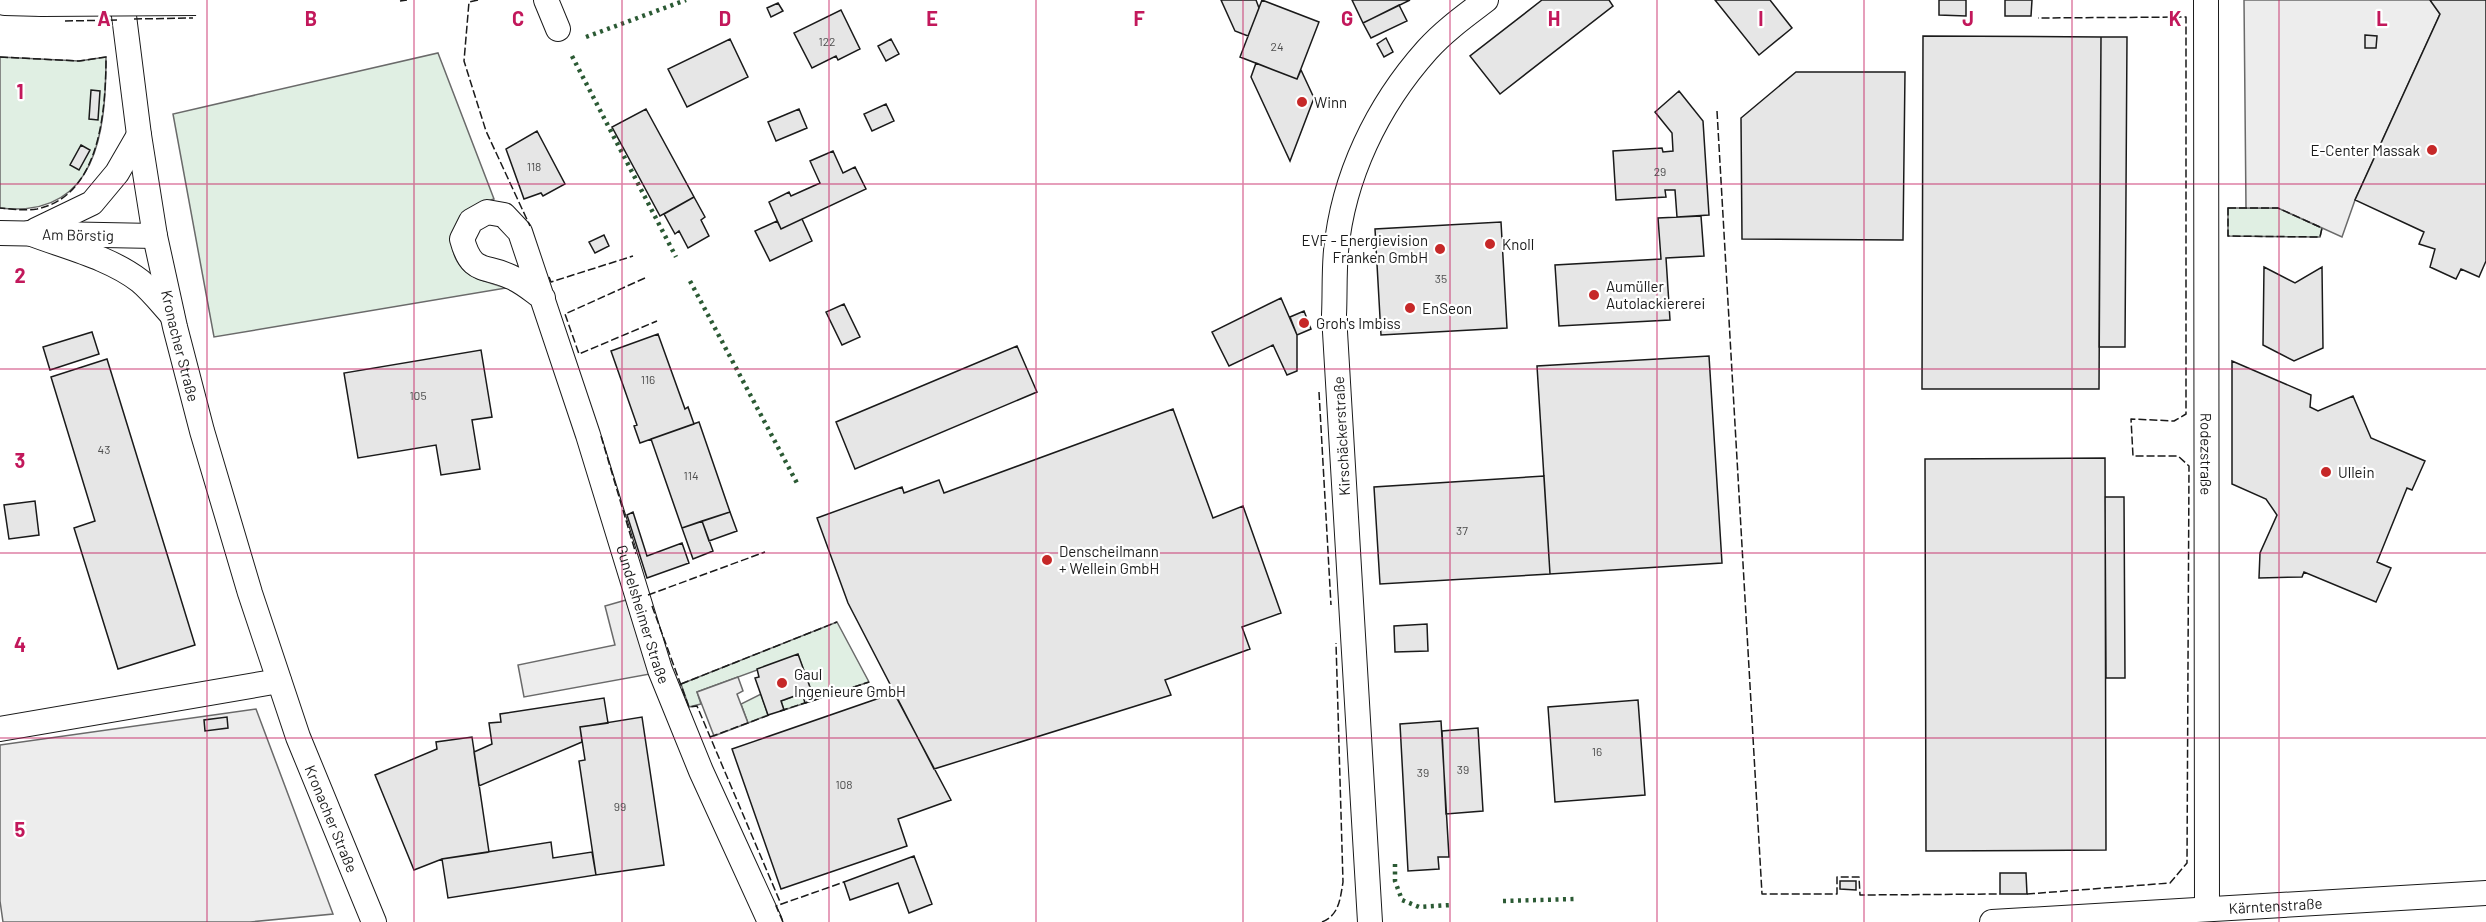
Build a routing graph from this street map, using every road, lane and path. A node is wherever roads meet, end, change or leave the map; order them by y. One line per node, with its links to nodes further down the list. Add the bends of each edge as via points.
1 (5, 0): 7 (main road)
2 (122, 0): 9 (street, Kronacher Straße)
3 (195, 0): 7 (main road, bridge)
4 (546, 0): 8 (street)
5 (1486, 0): 21 (street, Kirschäckerstraße, via 1428,49 1382,110 1351,181 1336,251 1334,315)
6 (2206, 0): 18 (street, Rodezstraße)
7 (42, 1)
8 (558, 29)
9 (139, 135): 11 (street, via 92,203); 12 (street, Kronacher Straße)
10 (0, 233): 11 (street, Am Börstig)
11 (29, 233): 12 (street, Am Börstig); 14 (street, via 127,273 141,282)
12 (155, 236): 14 (street, Kronacher Straße)
13 (543, 298): 20 (street, Gundelsheimer Straße, via 660,670)
14 (172, 316): 15 (street, Kronacher Straße, via 202,431)
15 (279, 681): 16 (street); 19 (street, Kronacher Straße)
16 (0, 729)
17 (2486, 893): 18 (street, Kärntenstraße)
18 (2207, 909): 22 (street, Kärntenstraße)
19 (374, 922)
20 (770, 922)
21 (1370, 922)
22 (1992, 922)

